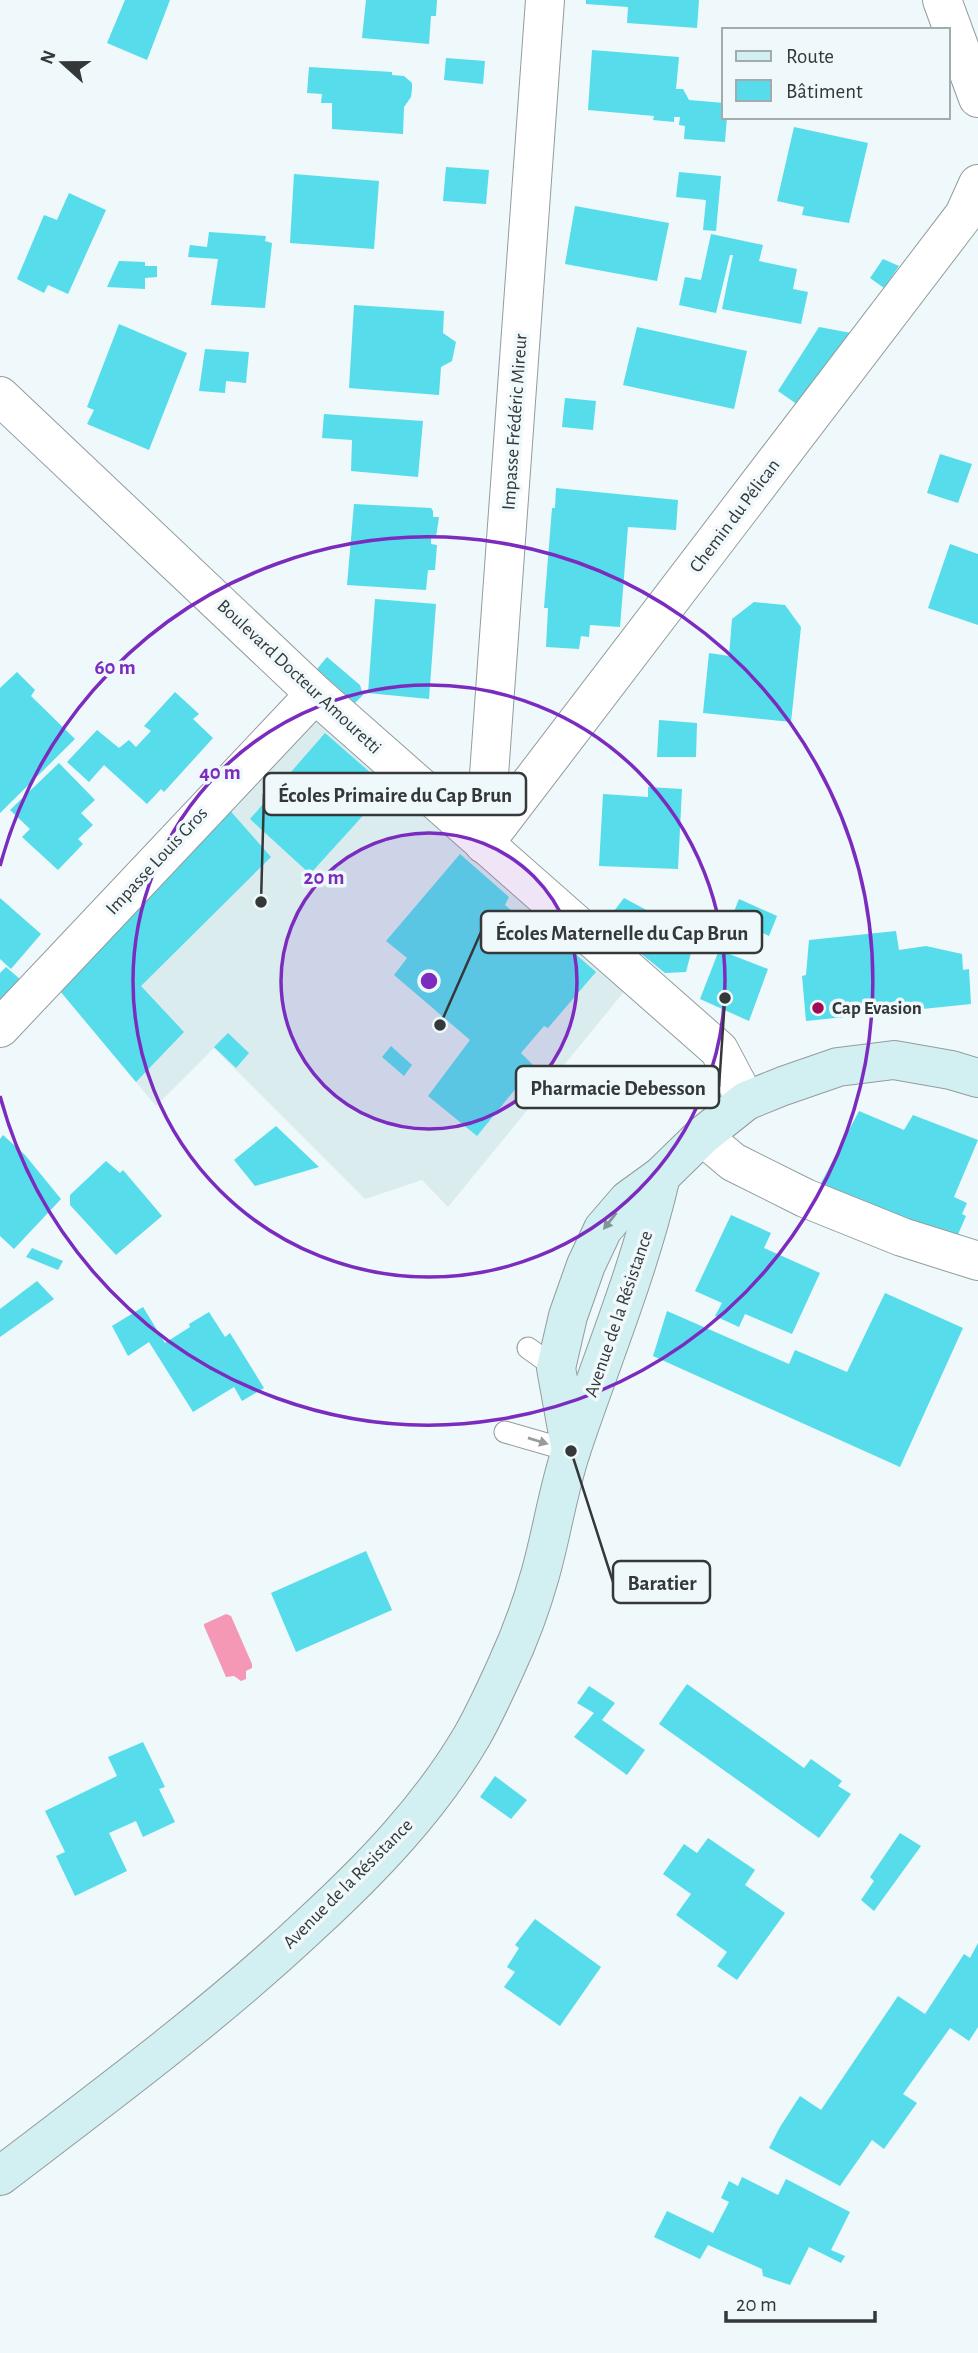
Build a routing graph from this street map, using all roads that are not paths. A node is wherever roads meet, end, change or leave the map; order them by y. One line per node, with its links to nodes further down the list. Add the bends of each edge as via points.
1 (545, 0): 7 (street, Impasse Frédéric Mireur)
2 (942, 0): 3 (street)
3 (978, 98)
4 (978, 184): 7 (street, Chemin du Pélican, via 964,215)
5 (0, 397): 6 (street, Boulevard Docteur Amouretti)
6 (315, 694): 7 (street, Boulevard Docteur Amouretti); 8 (street, Impasse Louis Gros)
7 (484, 844): 10 (street, Boulevard Docteur Amouretti, via 719,1050)
8 (0, 1028)
9 (978, 1078): 10 (street, Avenue de la Résistance, via 894,1060 866,1062 838,1067)
10 (746, 1101): 11 (street, Avenue de la Résistance)
11 (702, 1136): 12 (street, Avenue de la Résistance); 13 (street, via 733,1163 805,1198)
12 (661, 1175): 14 (street, Avenue de la Résistance, one-way to 14, via 628,1200 603,1230 568,1316); 15 (street, Avenue de la Résistance, via 647,1234)
13 (978, 1261)
14 (542, 1358): 15 (lane, via 575,1383); 17 (street, Avenue de la Résistance)
15 (588, 1405): 17 (street, Avenue de la Résistance)
16 (505, 1432): 17 (lane, one-way to 17)
17 (571, 1451): 18 (street, Avenue de la Résistance, via 540,1575 506,1667 472,1737 423,1807 332,1905 224,2003)
18 (0, 2176)

